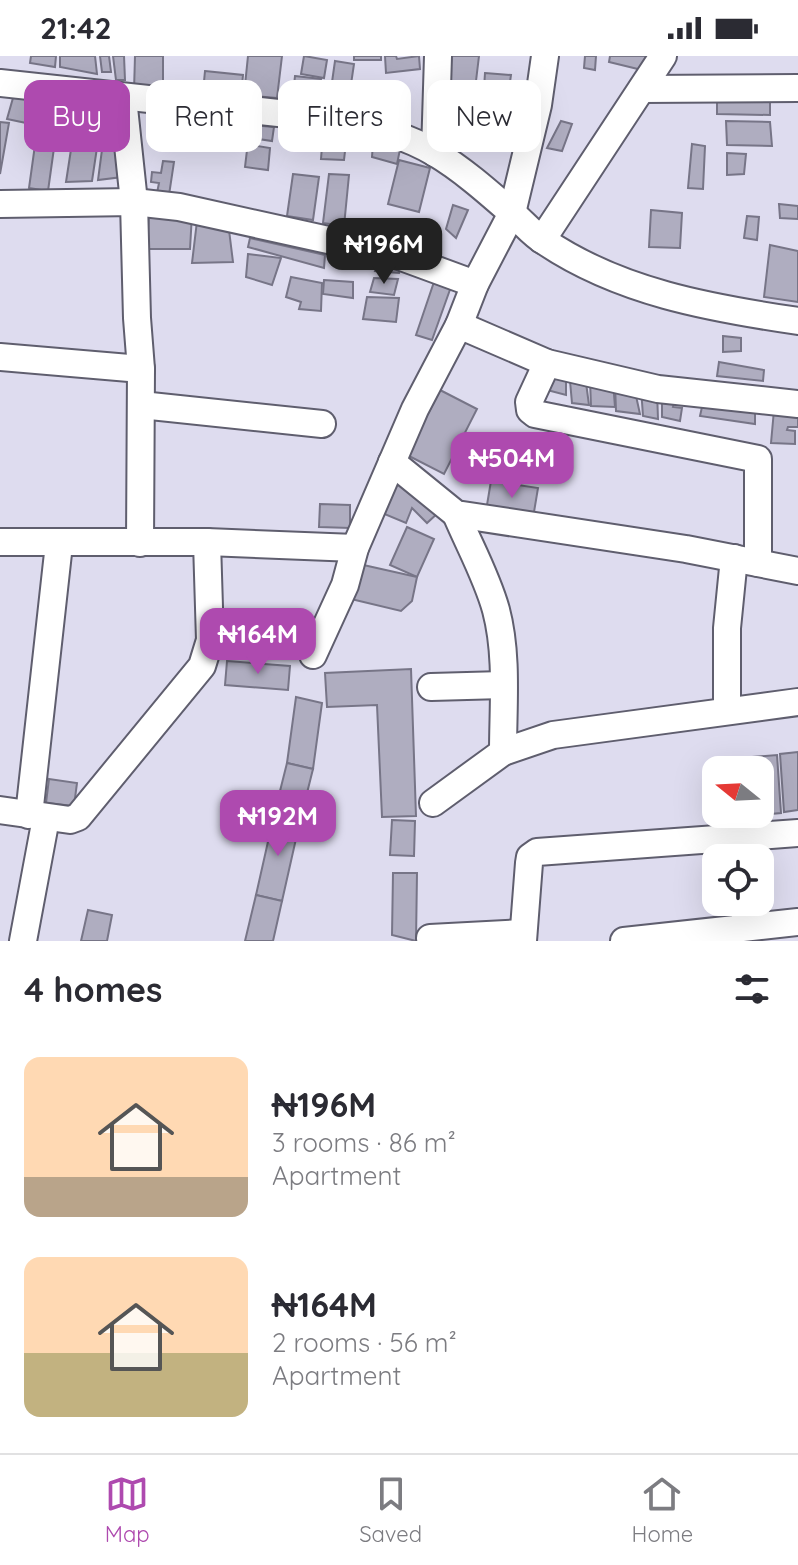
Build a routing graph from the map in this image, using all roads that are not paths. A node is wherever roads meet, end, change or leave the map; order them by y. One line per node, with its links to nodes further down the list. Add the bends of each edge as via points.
1 (438, 56): 10 (street)
2 (545, 56): 13 (street)
3 (663, 56): 7 (street)
4 (0, 83): 5 (street)
5 (24, 86)
6 (798, 88): 7 (street)
7 (642, 89): 14 (street)
8 (130, 99): 10 (street, via 343,120 386,130)
9 (129, 152): 11 (street)
10 (435, 153): 13 (street)
11 (134, 202): 12 (street); 15 (street, via 179,207 396,255); 20 (street)
12 (0, 204)
13 (512, 213): 14 (street); 15 (street)
14 (542, 240): 16 (street, via 591,268 642,288 713,308)
15 (475, 284): 17 (street)
16 (798, 321)
17 (459, 325): 19 (street); 24 (street)
18 (0, 357): 20 (street)
19 (547, 363): 21 (street, via 658,389); 31 (street, via 529,402 535,414 758,459)
20 (141, 369): 22 (street)
21 (798, 404)
22 (141, 405): 23 (street); 28 (street)
23 (322, 424)
24 (392, 462): 25 (street); 30 (street)
25 (456, 514): 31 (street); 34 (street, via 496,609)
26 (0, 542): 29 (street)
27 (207, 542): 28 (street); 30 (street); 41 (street, via 210,640 202,666 78,817)
28 (140, 543): 29 (street)
29 (59, 544): 41 (street)
30 (355, 548): 33 (street, via 345,585)
31 (746, 561): 32 (street); 37 (street, via 727,628)
32 (798, 571)
33 (313, 655)
34 (503, 685): 35 (street); 38 (street)
35 (431, 687)
36 (798, 702): 37 (street)
37 (727, 711): 38 (street, via 553,735)
38 (503, 752): 39 (street)
39 (433, 803)
40 (0, 810): 41 (street)
41 (38, 816): 51 (street)
42 (798, 833): 43 (street)
43 (755, 844)
44 (702, 849): 49 (street, via 537,852 529,863)
45 (740, 916): 48 (street)
46 (758, 916): 47 (street)
47 (798, 922)
48 (695, 936): 52 (street)
49 (523, 937): 50 (street)
50 (430, 938)
51 (23, 941)
52 (624, 941)

